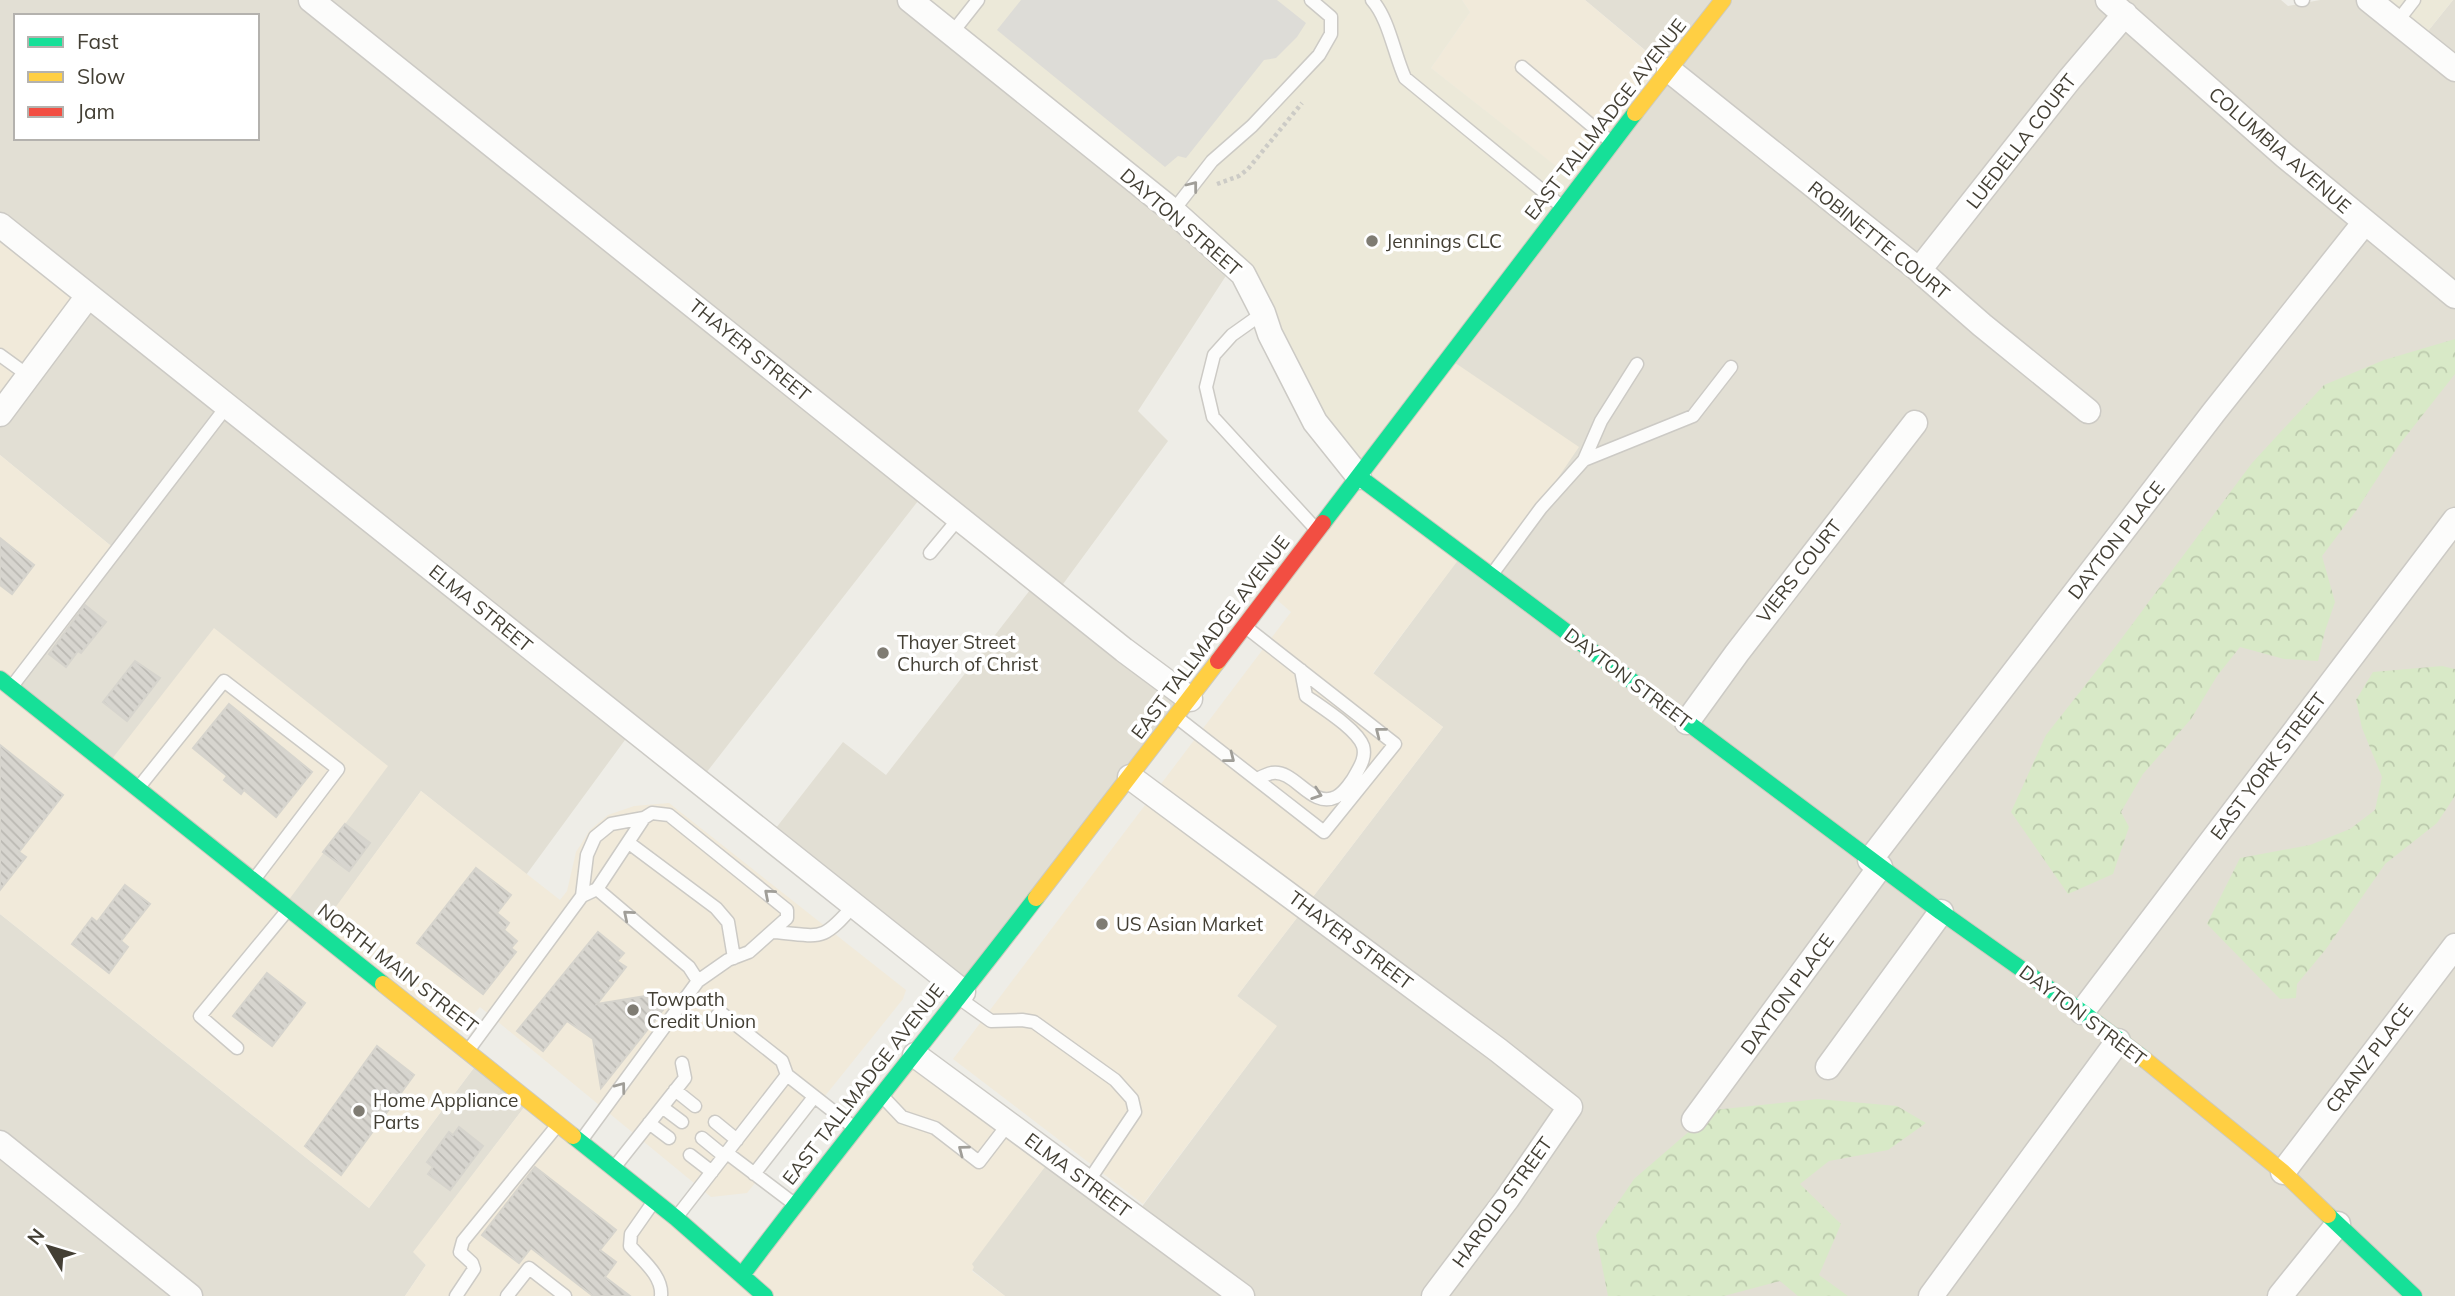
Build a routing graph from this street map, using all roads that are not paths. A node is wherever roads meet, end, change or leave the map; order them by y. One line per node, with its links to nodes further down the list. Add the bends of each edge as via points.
1 (311, 0): 34 (street, THAYER STREET)
2 (910, 0): 11 (street, DAYTON STREET)
3 (978, 0): 11 (lane)
4 (1311, 0): 17 (lane, one-way to 4, via 1212,161 1319,55 1331,34 1331,17)
5 (1372, 0): 16 (lane, via 1382,14 1405,78)
6 (1723, 0): 14 (main road, EAST TALLMADGE AVENUE)
7 (2369, 0): 10 (street)
8 (2414, 0): 10 (lane)
9 (2116, 7): 18 (street, COLUMBIA AVENUE); 20 (street, LUEDELLA COURT, via 2069,80)
10 (2397, 22): 13 (street)
11 (952, 33): 17 (street, DAYTON STREET)
12 (1522, 67): 15 (lane)
13 (2455, 69)
14 (1669, 70): 15 (main road, EAST TALLMADGE AVENUE); 20 (street, ROBINETTE COURT)
15 (1613, 143): 16 (main road, EAST TALLMADGE AVENUE)
16 (1563, 207): 33 (main road, EAST TALLMADGE AVENUE)
17 (1173, 211): 23 (street, DAYTON STREET, via 1243,274)
18 (2365, 222): 22 (street, COLUMBIA AVENUE); 49 (street, DAYTON PLACE, via 2214,412)
19 (0, 225): 21 (street, ELMA STREET)
20 (1919, 270): 29 (street, ROBINETTE COURT)
21 (88, 296): 27 (street); 28 (street, ELMA STREET)
22 (2455, 296)
23 (1263, 313): 33 (street, DAYTON STREET, via 1315,422); 36 (lane, via 1214,355 1206,387 1213,417)
24 (0, 355): 27 (lane)
25 (1637, 364): 32 (lane, via 1601,421)
26 (1731, 368): 32 (lane, via 1693,416)
27 (29, 376): 30 (street)
28 (227, 406): 41 (lane); 53 (street, ELMA STREET)
29 (2088, 411)
30 (0, 414)
31 (1914, 423): 43 (street, VIERS COURT)
32 (1584, 460): 38 (lane, via 1541,508)
33 (1359, 477): 36 (main road, EAST TALLMADGE AVENUE); 38 (main road, DAYTON STREET)
34 (958, 518): 37 (lane); 42 (street, THAYER STREET, via 1114,642)
35 (2455, 520): 61 (street, EAST YORK STREET)
36 (1317, 530): 39 (main road, EAST TALLMADGE AVENUE)
37 (930, 553)
38 (1491, 576): 43 (main road, DAYTON STREET)
39 (1244, 626): 40 (lane); 42 (main road, EAST TALLMADGE AVENUE)
40 (1301, 670): 45 (lane, one-way to 40, via 1273,772 1287,775 1322,799 1336,797 1363,761 1363,746 1353,732 1306,696); 45 (lane, one-way to 40, via 1324,832 1395,744)
41 (6, 683): 46 (main road, NORTH MAIN STREET)
42 (1183, 707): 44 (main road, EAST TALLMADGE AVENUE); 45 (lane, one-way to 45)
43 (1687, 722): 49 (main road, DAYTON STREET)
44 (1130, 777): 60 (main road, EAST TALLMADGE AVENUE); 75 (street, THAYER STREET)
45 (1257, 779)
46 (138, 789): 50 (main road, NORTH MAIN STREET); 50 (lane, via 224,681 338,769)
47 (644, 818): 48 (lane); 52 (lane, via 611,824 595,837 587,855); 56 (lane, one-way to 47, via 787,918 787,910 669,815 652,813)
48 (629, 843): 51 (lane); 58 (lane, via 716,908 728,922)
49 (1875, 864): 55 (main road, DAYTON STREET); 76 (street, DAYTON PLACE)
50 (253, 880): 54 (main road, NORTH MAIN STREET)
51 (597, 889): 52 (lane); 59 (lane, one-way to 51, via 689,967)
52 (582, 896): 65 (lane)
53 (854, 905): 56 (lane, via 827,933); 60 (street, ELMA STREET)
54 (289, 909): 64 (lane, via 200,1016); 65 (main road, NORTH MAIN STREET)
55 (1941, 912): 61 (main road, DAYTON STREET); 68 (street)
56 (774, 932): 58 (lane)
57 (2455, 946): 92 (street, CRANZ PLACE)
58 (734, 958): 59 (lane)
59 (698, 981): 86 (lane, one-way to 59)
60 (961, 995): 66 (main road, EAST TALLMADGE AVENUE); 94 (lane, via 991,1021 1034,1022 1115,1080 1132,1099 1135,1112)
61 (2082, 1012): 63 (main road, DAYTON STREET)
62 (712, 1023): 69 (lane, via 720,1012 782,1061)
63 (2118, 1041): 92 (main road, DAYTON STREET); 108 (street)
64 (237, 1048)
65 (468, 1051): 80 (main road, NORTH MAIN STREET)
66 (915, 1055): 71 (main road, EAST TALLMADGE AVENUE); 81 (street, ELMA STREET)
67 (682, 1063): 70 (lane, via 685,1079)
68 (1828, 1067)
69 (787, 1076): 72 (lane); 85 (lane)
70 (675, 1090): 73 (lane); 74 (lane)
71 (881, 1095): 81 (lane, one-way to 71, via 979,1162 935,1128 902,1117); 82 (main road, EAST TALLMADGE AVENUE)
72 (814, 1097): 82 (lane); 93 (lane)
73 (695, 1106)
74 (662, 1107): 77 (lane); 79 (lane)
75 (1570, 1107): 107 (street, HAROLD STREET)
76 (1694, 1120)
77 (682, 1122)
78 (715, 1122): 85 (lane)
79 (649, 1123): 83 (lane); 90 (lane)
80 (558, 1124): 86 (main road, NORTH MAIN STREET); 101 (lane, via 463,1241 460,1252 474,1269)
81 (1009, 1124): 94 (street, ELMA STREET)
82 (855, 1128): 96 (main road, EAST TALLMADGE AVENUE)
83 (669, 1138)
84 (702, 1138): 88 (lane)
85 (737, 1140): 88 (lane)
86 (580, 1141): 90 (main road, NORTH MAIN STREET)
87 (0, 1143): 100 (street)
88 (726, 1154): 91 (lane); 93 (lane)
89 (691, 1155): 91 (lane)
90 (614, 1168): 95 (main road, NORTH MAIN STREET)
91 (712, 1172): 97 (lane)
92 (2283, 1172): 98 (main road, DAYTON STREET)
93 (754, 1174): 96 (lane)
94 (1088, 1182): 106 (street, ELMA STREET)
95 (654, 1200): 97 (main road, NORTH MAIN STREET); 104 (lane, via 631,1234 630,1246 657,1278)
96 (795, 1205): 99 (main road, EAST TALLMADGE AVENUE)
97 (676, 1218): 99 (main road, NORTH MAIN STREET)
98 (2338, 1224): 109 (street); 110 (main road, DAYTON STREET)
99 (739, 1280): 105 (main road, NORTH MAIN STREET)
100 (190, 1296)
101 (456, 1296)
102 (508, 1296): 103 (lane, via 529,1268)
103 (565, 1296)
104 (661, 1296)
105 (765, 1296)
106 (1242, 1296)
107 (1434, 1296)
108 (1931, 1296)
109 (2280, 1296)
110 (2414, 1296)

